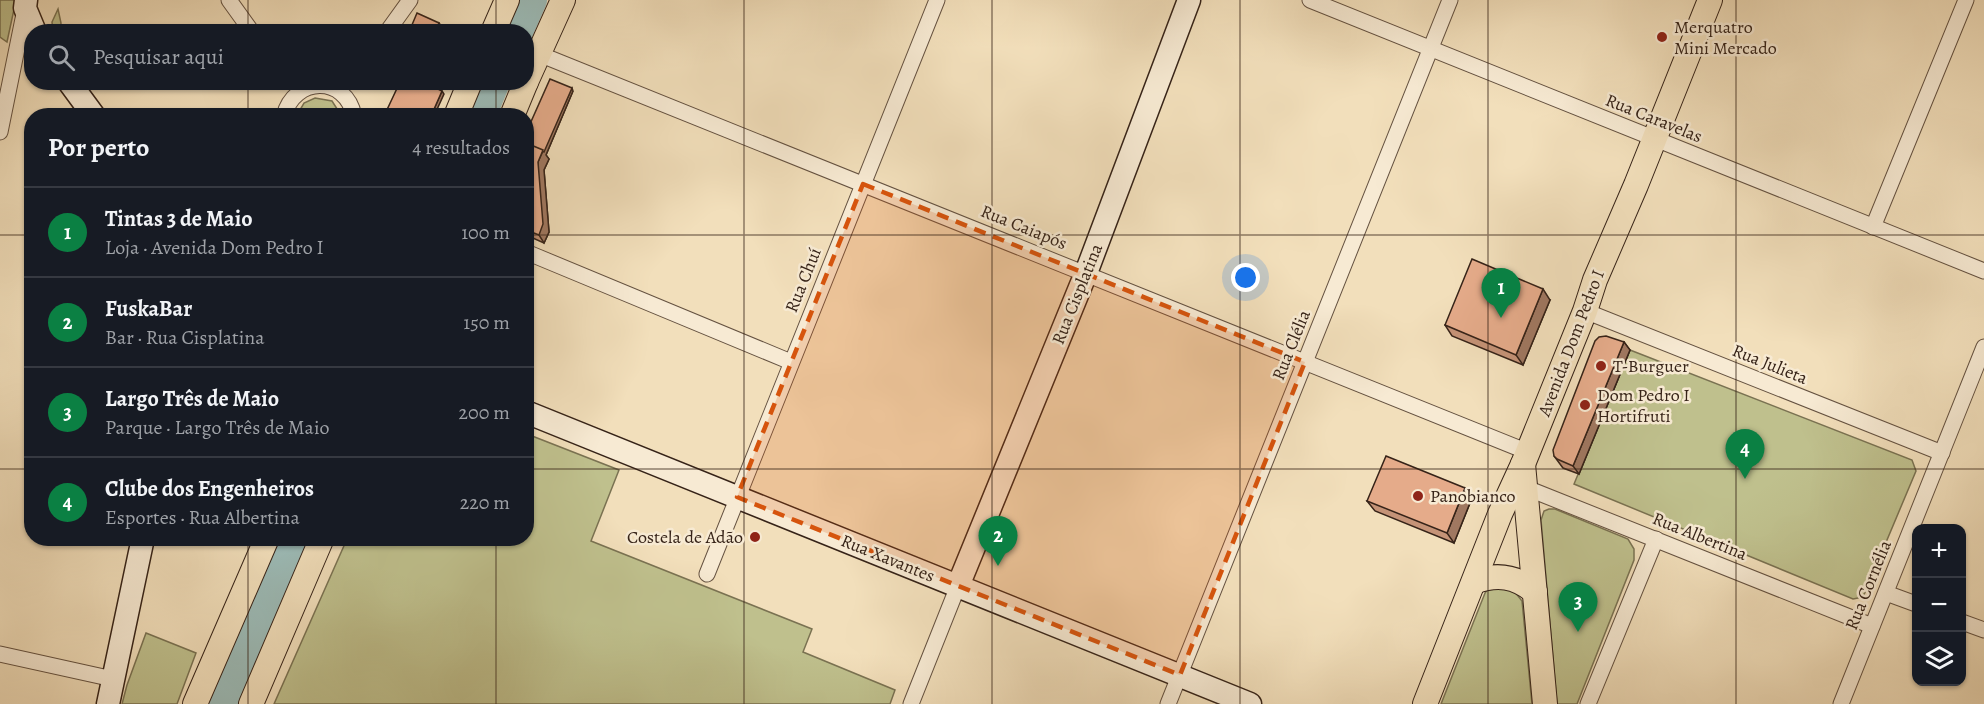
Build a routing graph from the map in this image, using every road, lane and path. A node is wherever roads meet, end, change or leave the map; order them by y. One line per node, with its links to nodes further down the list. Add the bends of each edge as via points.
1 (229, 0): 13 (street)
2 (410, 0): 14 (street)
3 (507, 0): 15 (main road)
4 (563, 0): 17 (main road)
5 (937, 0): 31 (street, Rua Chuí)
6 (1189, 0): 35 (street, Rua Cisplatina)
7 (1310, 0): 16 (street, Rua Caravelas)
8 (1450, 0): 16 (street, Rua Clélia)
9 (1710, 0): 30 (main road, Avenida Dom Pedro I)
10 (1966, 0): 32 (street)
11 (28, 3): 12 (street); 29 (street)
12 (33, 24)
13 (246, 24)
14 (393, 24)
15 (496, 24)
16 (1431, 49): 30 (street, Rua Caravelas); 39 (street, Rua Clélia)
17 (539, 54): 18 (main road); 31 (street, Rua Caiapós)
18 (534, 65)
19 (75, 90): 24 (street)
20 (291, 90): 25 (street)
21 (346, 90): 26 (street)
22 (467, 90): 27 (main road)
23 (523, 90): 28 (main road)
24 (88, 108)
25 (286, 108)
26 (351, 108)
27 (459, 108)
28 (515, 108)
29 (0, 132)
30 (1654, 139): 32 (street, Rua Caravelas); 36 (main road, Avenida Dom Pedro I, via 1594,280)
31 (863, 184): 35 (street, Rua Caiapós); 38 (street, Rua Chuí)
32 (1873, 227): 34 (street, Rua Caravelas)
33 (534, 255): 38 (street)
34 (1984, 271)
35 (1086, 273): 39 (street, Rua Caiapós); 50 (street, Rua Cisplatina)
36 (1585, 311): 41 (street, Rua Julieta); 42 (main road, Avenida Dom Pedro I)
37 (1984, 347): 41 (street, Rua Cornélia)
38 (791, 362): 43 (street, Rua Chuí)
39 (1305, 362): 42 (street, Rua Caiapós); 58 (street, Rua Clélia)
40 (534, 415): 43 (street, Rua Xavantes)
41 (1941, 453): 52 (street, Rua Cornélia)
42 (1523, 471): 44 (street, Rua Albertina); 49 (main road); 51 (main road, Avenida Dom Pedro I)
43 (737, 497): 48 (street, Rua Chuí); 50 (street, Rua Xavantes)
44 (1656, 539): 55 (street, Rua Albertina); 68 (street)
45 (141, 546): 59 (street)
46 (264, 546): 61 (main road)
47 (319, 546): 62 (main road)
48 (707, 574)
49 (1474, 582): 51 (main road, via 1486,577 1506,577 1525,583); 66 (main road)
50 (958, 586): 58 (street, Rua Xavantes); 63 (street)
51 (1535, 592): 67 (main road, Avenida Dom Pedro I)
52 (1886, 593): 53 (street); 55 (street, Rua Cornélia)
53 (1912, 602)
54 (1966, 623): 56 (street)
55 (1872, 626): 69 (street, Rua Cornélia)
56 (1984, 630)
57 (0, 654): 59 (street)
58 (1180, 675): 64 (street, Rua Clélia); 65 (street, Rua Xavantes)
59 (113, 679): 60 (street)
60 (108, 704)
61 (195, 704)
62 (251, 704)
63 (910, 704)
64 (1168, 704)
65 (1250, 704)
66 (1425, 704)
67 (1545, 704)
68 (1588, 704)
69 (1841, 704)

